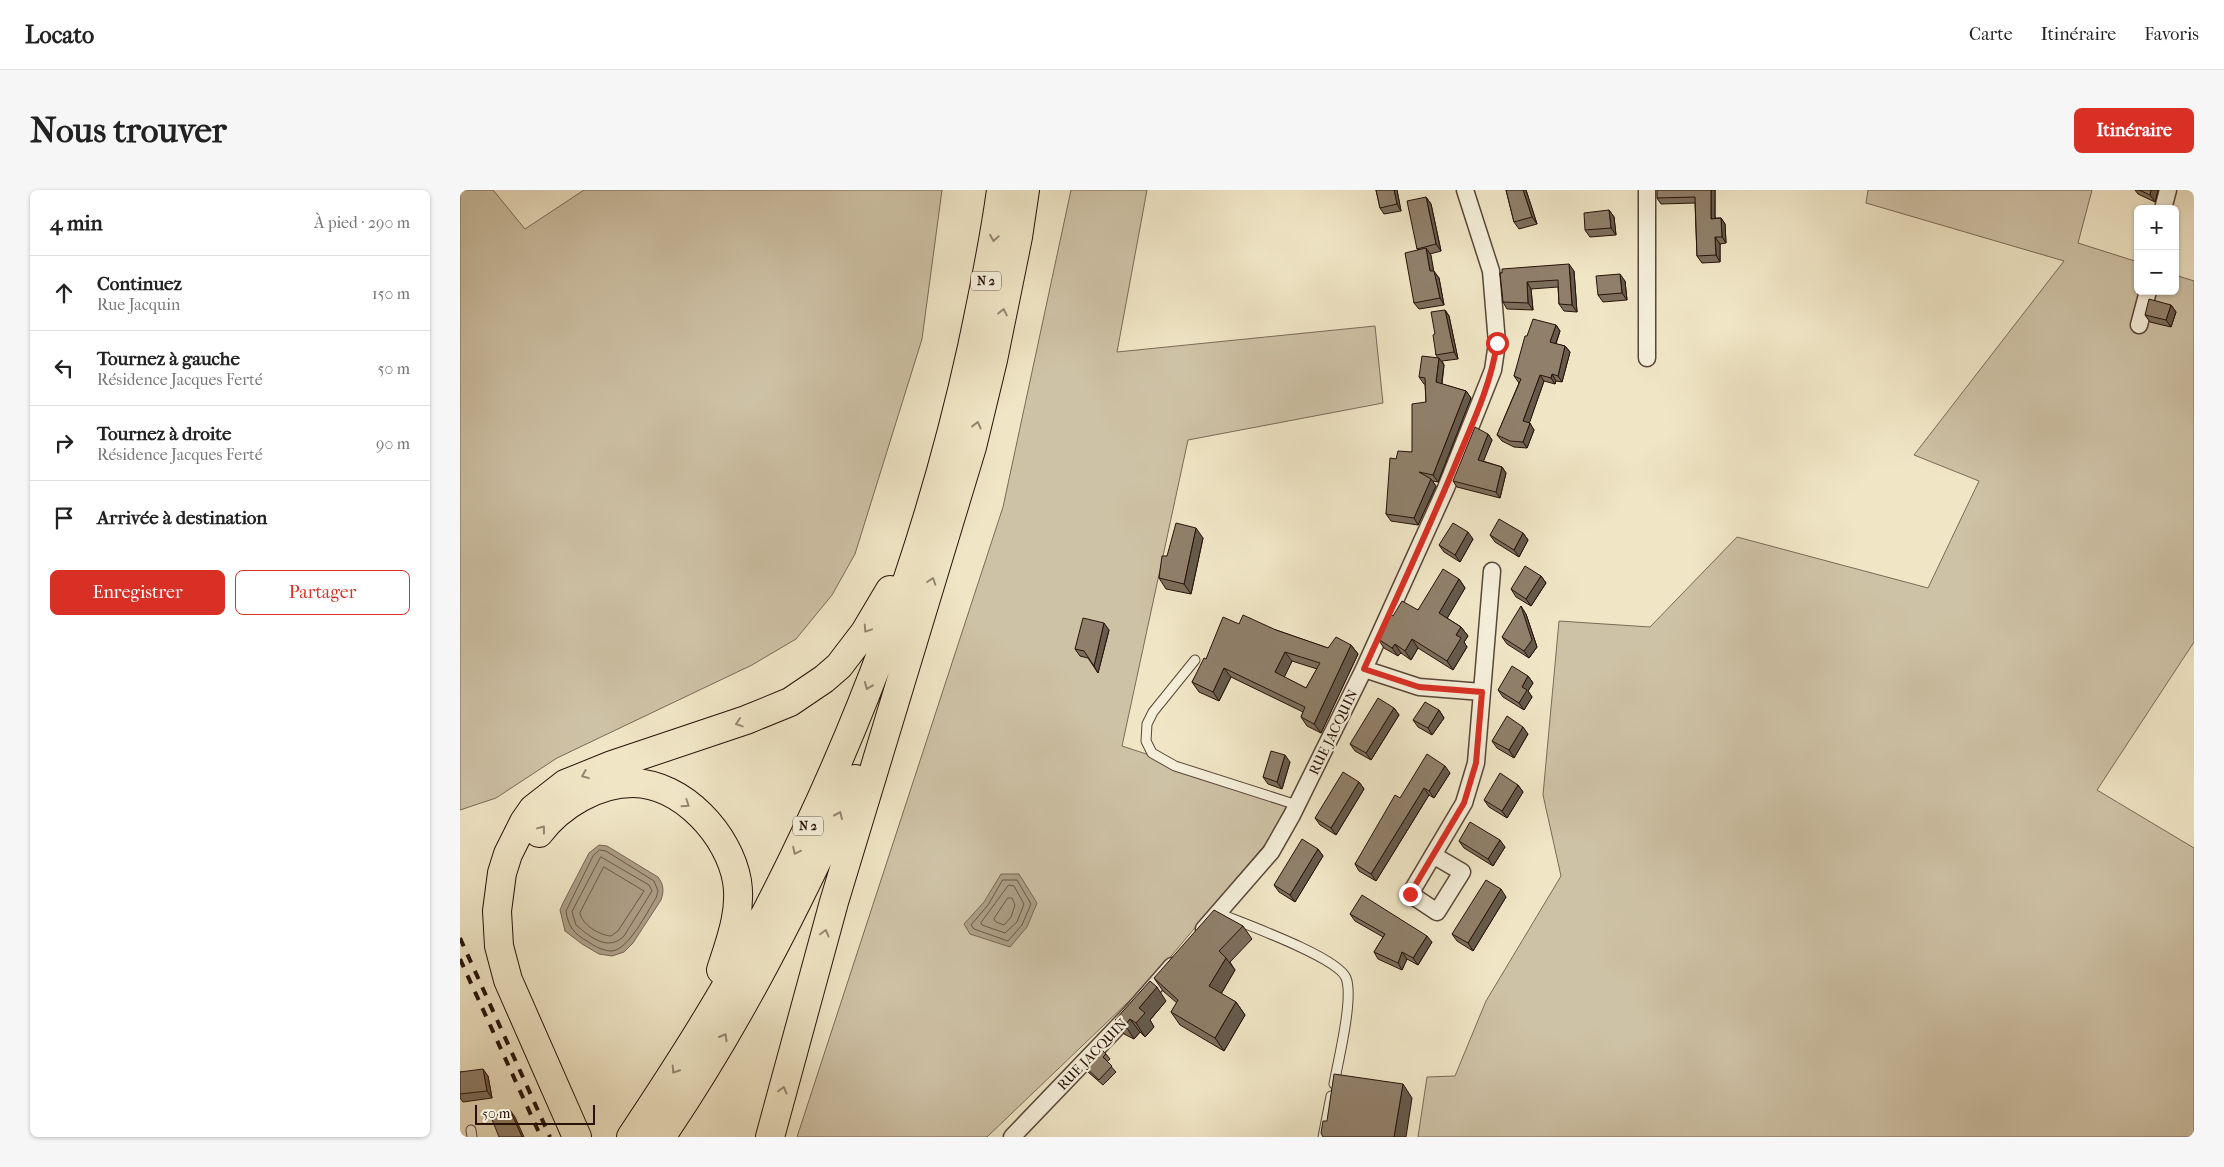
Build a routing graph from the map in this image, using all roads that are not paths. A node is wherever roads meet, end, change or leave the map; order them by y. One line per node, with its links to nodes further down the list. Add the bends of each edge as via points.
1 (1001, 190): 10 (highway, N 2, one-way to 10, via 991,258 967,371)
2 (1025, 190): 12 (highway, N 2, one-way to 2, via 979,418)
3 (1465, 190): 14 (street, RUE JACQUIN, via 1491,271 1497,343 1493,370 1446,488)
4 (1646, 190): 9 (street)
5 (2168, 190): 6 (street)
6 (2164, 205)
7 (2147, 295): 8 (street)
8 (2139, 325)
9 (1647, 358)
10 (935, 491): 21 (highway, N 2, one-way to 21, via 891,625 828,781 757,929); 22 (highway, one-way to 22, via 877,614 851,652 824,680 790,702 767,712 565,784 533,809 515,838 502,873 498,901 497,929 503,966)
11 (1492, 571): 15 (street)
12 (917, 627): 25 (highway, N 2, one-way to 12, via 720,1044 781,934 860,768); 26 (highway, one-way to 12, via 834,902)
13 (1194, 660): 16 (lane, via 1147,724 1146,741 1152,753 1175,766)
14 (1364, 669): 15 (street, via 1419,687); 16 (street, RUE JACQUIN)
15 (1482, 692): 17 (street, via 1476,763 1464,803)
16 (1297, 805): 18 (street, RUE JACQUIN, via 1271,852)
17 (1433, 855)
18 (1218, 913): 19 (street, RUE JACQUIN); 28 (lane, via 1281,938 1331,963 1347,980 1347,1016)
19 (1193, 942)
20 (1181, 956): 27 (street, RUE JACQUIN)
21 (691, 1046): 23 (highway, one-way to 21, via 520,977 512,927 516,886 529,849 550,819 563,808 608,787 635,783 676,797 703,816 733,864 738,895 735,925 718,980); 24 (highway, N 2, one-way to 24)
22 (577, 1137)
23 (588, 1137)
24 (631, 1137)
25 (661, 1137)
26 (770, 1137)
27 (1012, 1137)
28 (1323, 1137)

